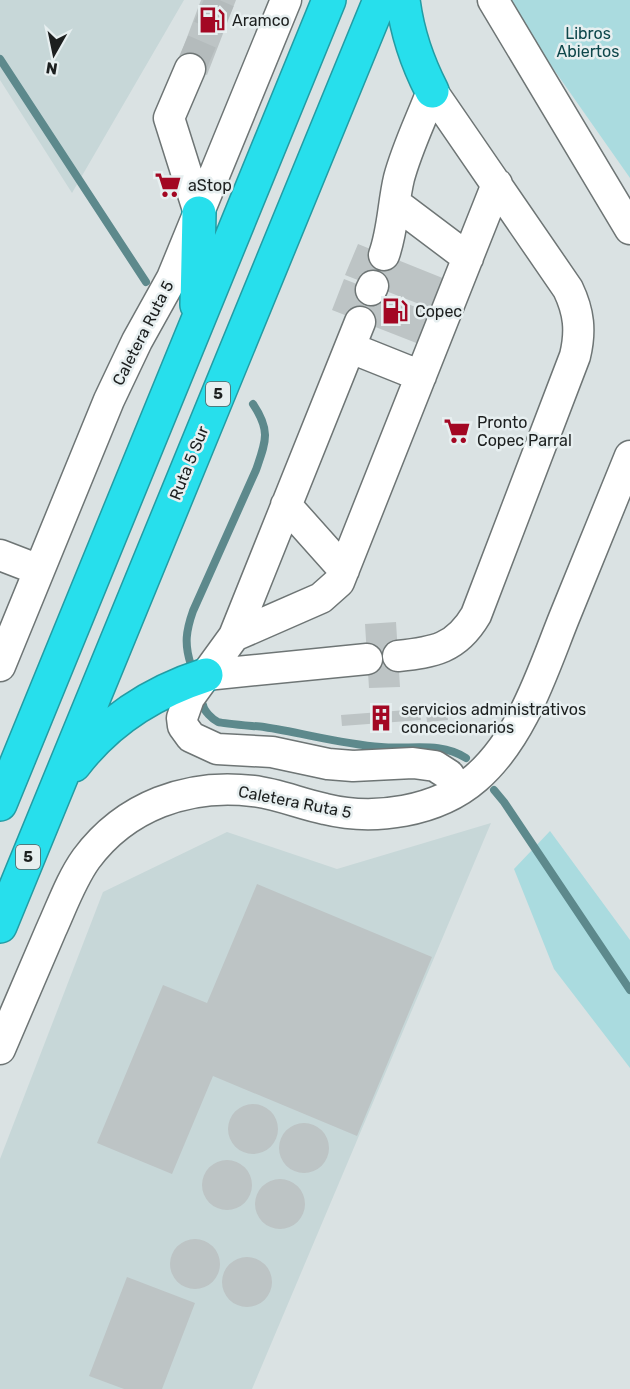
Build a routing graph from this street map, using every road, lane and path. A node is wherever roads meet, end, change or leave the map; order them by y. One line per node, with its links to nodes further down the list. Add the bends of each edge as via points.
1 (286, 0): 10 (street, Caletera Ruta 5)
2 (329, 0): 14 (highway)
3 (380, 0): 26 (highway, Ruta 5 Sur / 5)
4 (403, 0): 7 (highway, via 416,58)
5 (493, 0): 11 (street)
6 (190, 69): 10 (street, via 168,118)
7 (432, 91): 8 (street); 9 (street, via 405,158)
8 (497, 184): 13 (street); 22 (street, via 568,289 578,317 576,350 476,615 455,640 442,648)
9 (395, 203): 12 (street); 13 (street)
10 (199, 213): 14 (highway); 19 (street, Caletera Ruta 5, via 172,278 109,400)
11 (630, 229)
12 (384, 255)
13 (468, 258): 15 (street)
14 (196, 325): 28 (highway)
15 (421, 376): 17 (street, via 356,335); 20 (street)
16 (630, 456): 27 (street, Caletera Ruta 5, via 528,704 489,766)
17 (286, 506): 20 (street); 21 (street)
18 (0, 555): 19 (street)
19 (39, 570): 24 (street, Caletera Ruta 5)
20 (344, 570): 21 (street, via 339,582 321,598)
21 (234, 636): 25 (street)
22 (398, 656)
23 (367, 659): 25 (street)
24 (0, 666)
25 (206, 675): 26 (highway, via 163,692 124,715 88,747); 27 (street, via 189,698 182,718 187,733 206,745 345,766 435,766 449,775)
26 (56, 788): 29 (highway, Ruta 5 Sur / 5)
27 (457, 791): 30 (street, Caletera Ruta 5, via 421,806 376,814 325,809 272,794 224,789 175,796 132,815 100,842 74,878)
28 (0, 804)
29 (0, 926)
30 (0, 1049)

